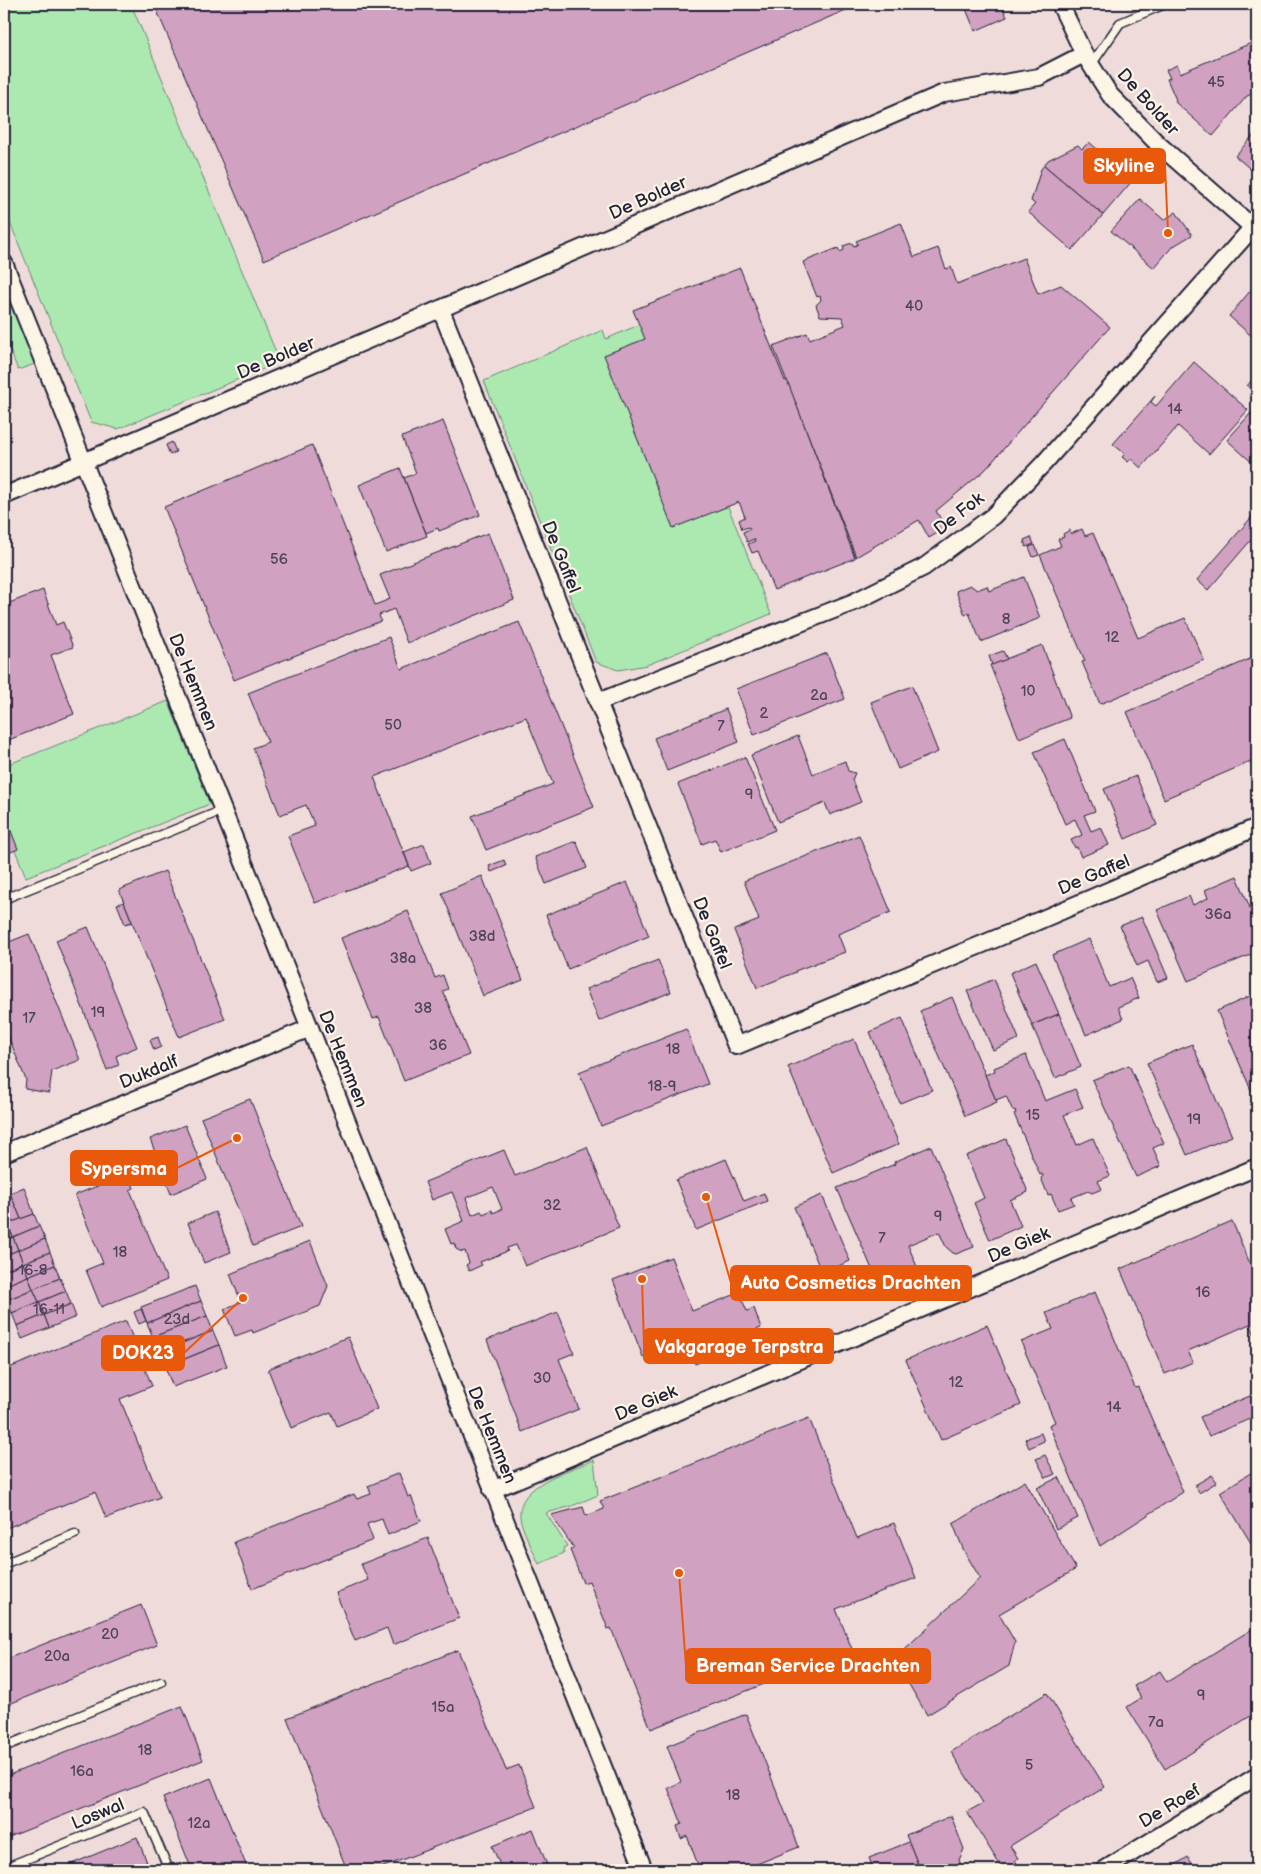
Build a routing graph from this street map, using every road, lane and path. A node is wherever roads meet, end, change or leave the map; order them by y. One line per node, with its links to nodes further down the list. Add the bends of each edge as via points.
1 (1060, 4): 3 (street)
2 (1165, 4): 3 (lane, via 1120,23)
3 (1088, 59): 4 (street, De Bolder, via 1110,95 1158,144); 6 (street, De Bolder, via 1039,77 944,93)
4 (1255, 229): 9 (street, De Fok, via 993,516 924,567 854,602)
5 (4, 263): 7 (street, De Hemmen)
6 (441, 310): 7 (street, De Bolder); 9 (street, De Gaffel)
7 (83, 462): 8 (street, De Bolder); 10 (street, De Hemmen)
8 (4, 496)
9 (598, 702): 11 (street, De Gaffel, via 736,1046)
10 (223, 810): 12 (lane); 13 (street, De Hemmen)
11 (1257, 827)
12 (4, 899)
13 (310, 1028): 14 (street, Dukdalf); 16 (street, De Hemmen)
14 (4, 1153)
15 (1257, 1166): 16 (street, De Giek)
16 (492, 1490): 24 (street, De Hemmen)
17 (75, 1534): 18 (lane)
18 (4, 1564)
19 (161, 1682): 20 (lane)
20 (4, 1747)
21 (1257, 1776): 25 (street, De Roef)
22 (4, 1868): 23 (lane, Loswal, via 144,1812)
23 (168, 1870)
24 (644, 1870)
25 (1104, 1870)

